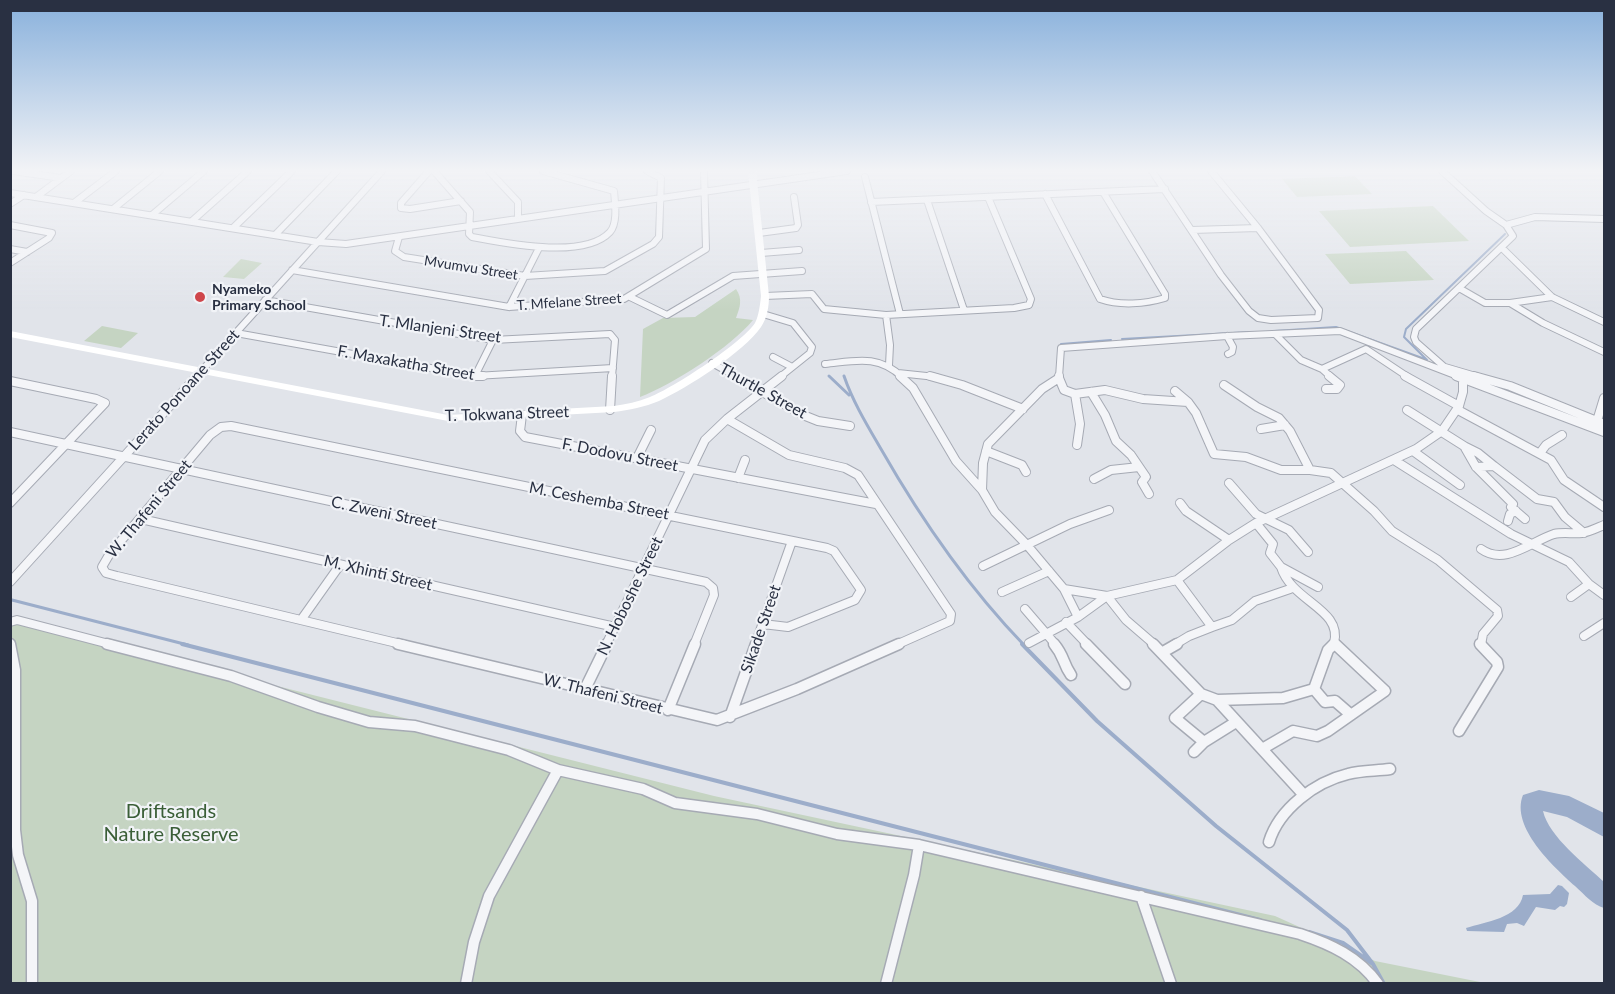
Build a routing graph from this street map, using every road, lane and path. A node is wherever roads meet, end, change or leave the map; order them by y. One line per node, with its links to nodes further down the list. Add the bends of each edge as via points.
1 (168, 217): 23 (street)
2 (196, 217): 23 (street)
3 (244, 217): 27 (street)
4 (292, 217): 31 (street)
5 (340, 217): 33 (street, Lerato Ponoane Street)
6 (469, 217): 26 (street)
7 (529, 217): 21 (street)
8 (613, 217): 34 (street, via 608,234 583,246)
9 (659, 217): 44 (street, Mvumvu Street, via 658,240 615,266 598,272)
10 (705, 217): 47 (street, T. Mfelane Street, via 705,249)
11 (757, 217): 30 (street, T. Tokwana Street)
12 (797, 217): 30 (street, via 796,228)
13 (876, 217): 54 (street)
14 (933, 217): 52 (street)
15 (996, 217): 52 (street, via 1030,303 1014,308)
16 (1057, 217): 17 (street, via 1100,299 1112,303 1165,298)
17 (1118, 217)
18 (1184, 217): 29 (street)
19 (1249, 217): 28 (street)
20 (1495, 217): 25 (street)
21 (518, 219): 26 (street)
22 (1605, 219): 25 (street, via 1535,218)
23 (192, 221): 27 (street)
24 (10, 225): 38 (street, via 46,230 52,235)
25 (1506, 225): 35 (street, via 1513,236)
26 (468, 226): 32 (street); 34 (street, via 472,237)
27 (233, 228): 31 (street)
28 (1258, 228): 29 (street); 56 (street, via 1320,313 1318,318 1310,319)
29 (1192, 230): 56 (street, via 1231,289)
30 (759, 233): 39 (street, T. Tokwana Street)
31 (275, 235): 33 (street)
32 (399, 237): 33 (street, via 356,243); 44 (street, Mvumvu Street, via 395,251 399,255)
33 (318, 242): 41 (street, Lerato Ponoane Street)
34 (539, 248): 44 (street)
35 (1502, 248): 45 (street); 48 (street)
36 (10, 249): 38 (street)
37 (799, 250): 39 (street)
38 (27, 252): 40 (street)
39 (761, 253): 43 (street, T. Tokwana Street)
40 (10, 263)
41 (292, 270): 49 (street, Lerato Ponoane Street); 51 (street, T. Mfelane Street)
42 (802, 271): 43 (street)
43 (763, 273): 46 (street, T. Tokwana Street); 47 (street, via 730,277 666,315)
44 (525, 276): 51 (street)
45 (1459, 288): 50 (street, via 1485,303); 75 (street, via 1414,334 1419,346)
46 (765, 296): 53 (street, T. Tokwana Street); 55 (street, via 812,294 824,309)
47 (630, 297): 51 (street, T. Mfelane Street)
48 (1552, 297): 50 (street); 57 (street)
49 (265, 300): 58 (street, Lerato Ponoane Street); 64 (street, T. Mlanjeni Street)
50 (1510, 303): 66 (street)
51 (509, 307)
52 (964, 310): 54 (street)
53 (763, 314): 69 (street, T. Tokwana Street, via 749,336); 72 (street, N. Hoboshe Street, via 793,323 812,347)
54 (900, 314): 55 (street)
55 (886, 315): 71 (street)
56 (1258, 319): 60 (street)
57 (1605, 322)
58 (236, 333): 76 (street, Lerato Ponoane Street); 78 (street, F. Maxakatha Street)
59 (10, 334): 76 (street, T. Tokwana Street)
60 (1268, 335): 62 (street); 63 (street)
61 (1353, 335): 63 (street, via 1340,331); 65 (street); 75 (street)
62 (1227, 336): 67 (street, via 1233,347); 79 (street, via 1061,348)
63 (1277, 336): 74 (street, via 1295,356)
64 (493, 340): 73 (street, T. Mlanjeni Street, via 610,334 615,340); 78 (street)
65 (1366, 349): 74 (street); 90 (street)
66 (1605, 352)
67 (1228, 354)
68 (773, 357): 72 (street)
69 (712, 363): 85 (street, Thurtle Street); 92 (street, T. Tokwana Street, via 665,394)
70 (825, 364): 71 (street, via 867,360)
71 (889, 365): 77 (street)
72 (792, 367): 85 (street, N. Hoboshe Street)
73 (613, 368): 78 (street, F. Maxakatha Street); 92 (street, T. Mlanjeni Street)
74 (1322, 369): 83 (street, via 1340,385 1337,389)
75 (1448, 370): 80 (street); 96 (street, via 1510,386)
76 (201, 371): 94 (street, T. Tokwana Street, via 448,418); 112 (street, Lerato Ponoane Street)
77 (898, 373): 91 (street, via 937,378 985,392); 129 (street, via 913,388 956,461)
78 (475, 376)
79 (1059, 378): 87 (street, via 1064,390); 91 (street)
80 (1463, 378): 90 (street); 103 (street)
81 (10, 381): 106 (street, via 104,402)
82 (1224, 385): 97 (street, via 1256,408 1272,412)
83 (1326, 389)
84 (1175, 391): 89 (street)
85 (762, 392): 95 (street, N. Hoboshe Street); 98 (street, Thurtle Street, via 811,418)
86 (1091, 392): 87 (street); 89 (street, via 1105,390 1153,401); 117 (street, via 1116,441)
87 (1075, 394): 107 (street, via 1080,424)
88 (1605, 398): 96 (street)
89 (1188, 402): 121 (street, via 1214,454 1246,457 1281,470)
90 (1459, 408): 101 (street); 111 (street)
91 (1023, 409): 109 (street)
92 (610, 410): 94 (street, T. Tokwana Street)
93 (1407, 410): 101 (street)
94 (522, 415): 113 (street, F. Dodovu Street, via 520,431 525,437)
95 (727, 419): 120 (street, N. Hoboshe Street, via 708,435); 134 (street, W. Thafeni Street, via 789,455 855,472)
96 (1601, 422)
97 (1285, 424): 99 (street); 121 (street)
98 (850, 426)
99 (1261, 429)
100 (651, 430): 113 (street)
101 (1442, 430): 108 (street); 110 (street)
102 (10, 432): 106 (street, C. Zweni Street)
103 (1605, 432)
104 (210, 435): 119 (street, W. Thafeni Street); 138 (street, M. Ceshemba Street, via 221,427 231,426)
105 (1562, 435): 111 (street)
106 (69, 444): 112 (street, C. Zweni Street); 130 (street)
107 (1077, 445)
108 (1464, 446): 116 (street); 118 (street)
109 (986, 451): 122 (street, via 1022,465); 129 (street)
110 (1413, 451): 115 (street); 127 (street)
111 (1540, 453): 135 (street, via 1555,463 1564,480)
112 (125, 456): 119 (street, C. Zweni Street); 157 (street, Lerato Ponoane Street)
113 (637, 458): 120 (street, F. Dodovu Street)
114 (746, 460): 123 (street)
115 (1394, 460): 125 (street); 148 (street)
116 (1494, 466): 118 (street); 144 (street, via 1537,499 1555,503)
117 (1139, 467): 124 (street, via 1112,470); 131 (street, via 1146,477 1142,482)
118 (1476, 467): 137 (street, via 1508,497)
119 (182, 469): 139 (street, W. Thafeni Street); 153 (street, C. Zweni Street)
120 (691, 469): 123 (street, F. Dodovu Street); 138 (street, N. Hoboshe Street)
121 (1310, 470): 125 (street, via 1331,473)
122 (1026, 471)
123 (738, 478): 134 (street, F. Dodovu Street)
124 (1094, 479)
125 (1343, 482): 141 (street); 191 (street, via 1392,531 1438,560 1498,613 1480,644 1498,667)
126 (1229, 483): 141 (street)
127 (1460, 485)
128 (10, 489): 130 (street)
129 (982, 490): 147 (street, via 995,512)
130 (22, 491): 132 (street)
131 (1149, 494)
132 (10, 503)
133 (1180, 503): 145 (street)
134 (876, 504): 189 (street, W. Thafeni Street, via 948,608 950,621)
135 (1605, 507)
136 (1110, 510): 147 (street)
137 (1516, 511): 140 (street); 142 (street)
138 (669, 515): 146 (street, M. Ceshemba Street); 153 (street, N. Hoboshe Street)
139 (141, 519): 151 (street, M. Xhinti Street); 168 (street, W. Thafeni Street, via 104,562 106,573)
140 (1525, 519)
141 (1260, 521): 145 (street); 150 (street, via 1289,530); 154 (street, via 1274,544 1270,553)
142 (1508, 521)
143 (1605, 525): 144 (street)
144 (1584, 533): 148 (street, via 1555,534)
145 (1228, 540): 156 (street)
146 (792, 541): 172 (street, Sikade Street); 172 (street, M. Ceshemba Street, via 834,551 861,594 788,627)
147 (1027, 545): 152 (street); 155 (street)
148 (1534, 546): 149 (street, via 1494,556); 158 (street, via 1569,562)
149 (1481, 549)
150 (1308, 552)
151 (340, 564): 168 (street); 173 (street, M. Xhinti Street)
152 (983, 566)
153 (643, 567): 173 (street, N. Hoboshe Street); 187 (street, C. Zweni Street, via 706,582 714,591)
154 (1281, 567): 159 (street); 160 (street)
155 (1049, 572): 161 (street); 162 (street)
156 (1177, 580): 164 (street); 174 (street)
157 (10, 582)
158 (1589, 584): 163 (street); 165 (street)
159 (1318, 586)
160 (1290, 589): 174 (street, via 1255,601 1232,620); 179 (street, via 1329,620 1336,629)
161 (1064, 590): 164 (street); 167 (street)
162 (1002, 592)
163 (1605, 595)
164 (1107, 596): 167 (street); 180 (street, via 1137,632)
165 (1571, 597)
166 (1025, 609): 175 (street)
167 (1078, 617): 170 (street)
168 (301, 620): 183 (street, W. Thafeni Street)
169 (10, 622): 196 (street, via 211,670 369,722 415,726 510,750)
170 (1066, 622): 175 (street); 182 (street)
171 (1605, 623): 176 (street)
172 (763, 624): 189 (street, Sikade Street)
173 (615, 627): 183 (street, N. Hoboshe Street)
174 (1212, 627): 180 (street)
175 (1047, 633): 178 (street); 181 (street, via 1064,655)
176 (1584, 636)
177 (10, 643): 201 (street, via 15,670 15,830 32,901)
178 (1029, 643)
179 (1334, 643): 184 (street); 188 (street, via 1384,691)
180 (1163, 652): 185 (street)
181 (1071, 675)
182 (1125, 684)
183 (585, 689): 187 (street, W. Thafeni Street)
184 (1314, 689): 186 (street, via 1283,698); 188 (street, via 1325,702 1335,701)
185 (1201, 694): 186 (street); 192 (street, via 1174,718)
186 (1217, 700): 190 (street)
187 (668, 710): 189 (street, W. Thafeni Street, via 713,720)
188 (1350, 714): 193 (street, via 1317,736 1293,731)
189 (730, 717)
190 (1236, 722): 192 (street); 193 (street)
191 (1459, 731)
192 (1204, 742): 194 (street)
193 (1262, 749): 197 (street)
194 (1194, 752)
195 (1390, 769): 197 (street, via 1345,774)
196 (558, 770): 199 (street, via 644,789 675,803 757,814 837,834); 202 (street, via 489,896)
197 (1304, 795): 198 (street, via 1274,824)
198 (1269, 842)
199 (919, 845): 200 (street); 203 (street)
200 (1141, 896): 204 (street); 205 (street, via 1317,939 1356,962)
201 (32, 984)
202 (466, 984)
203 (886, 984)
204 (1172, 984)
205 (1378, 984)

